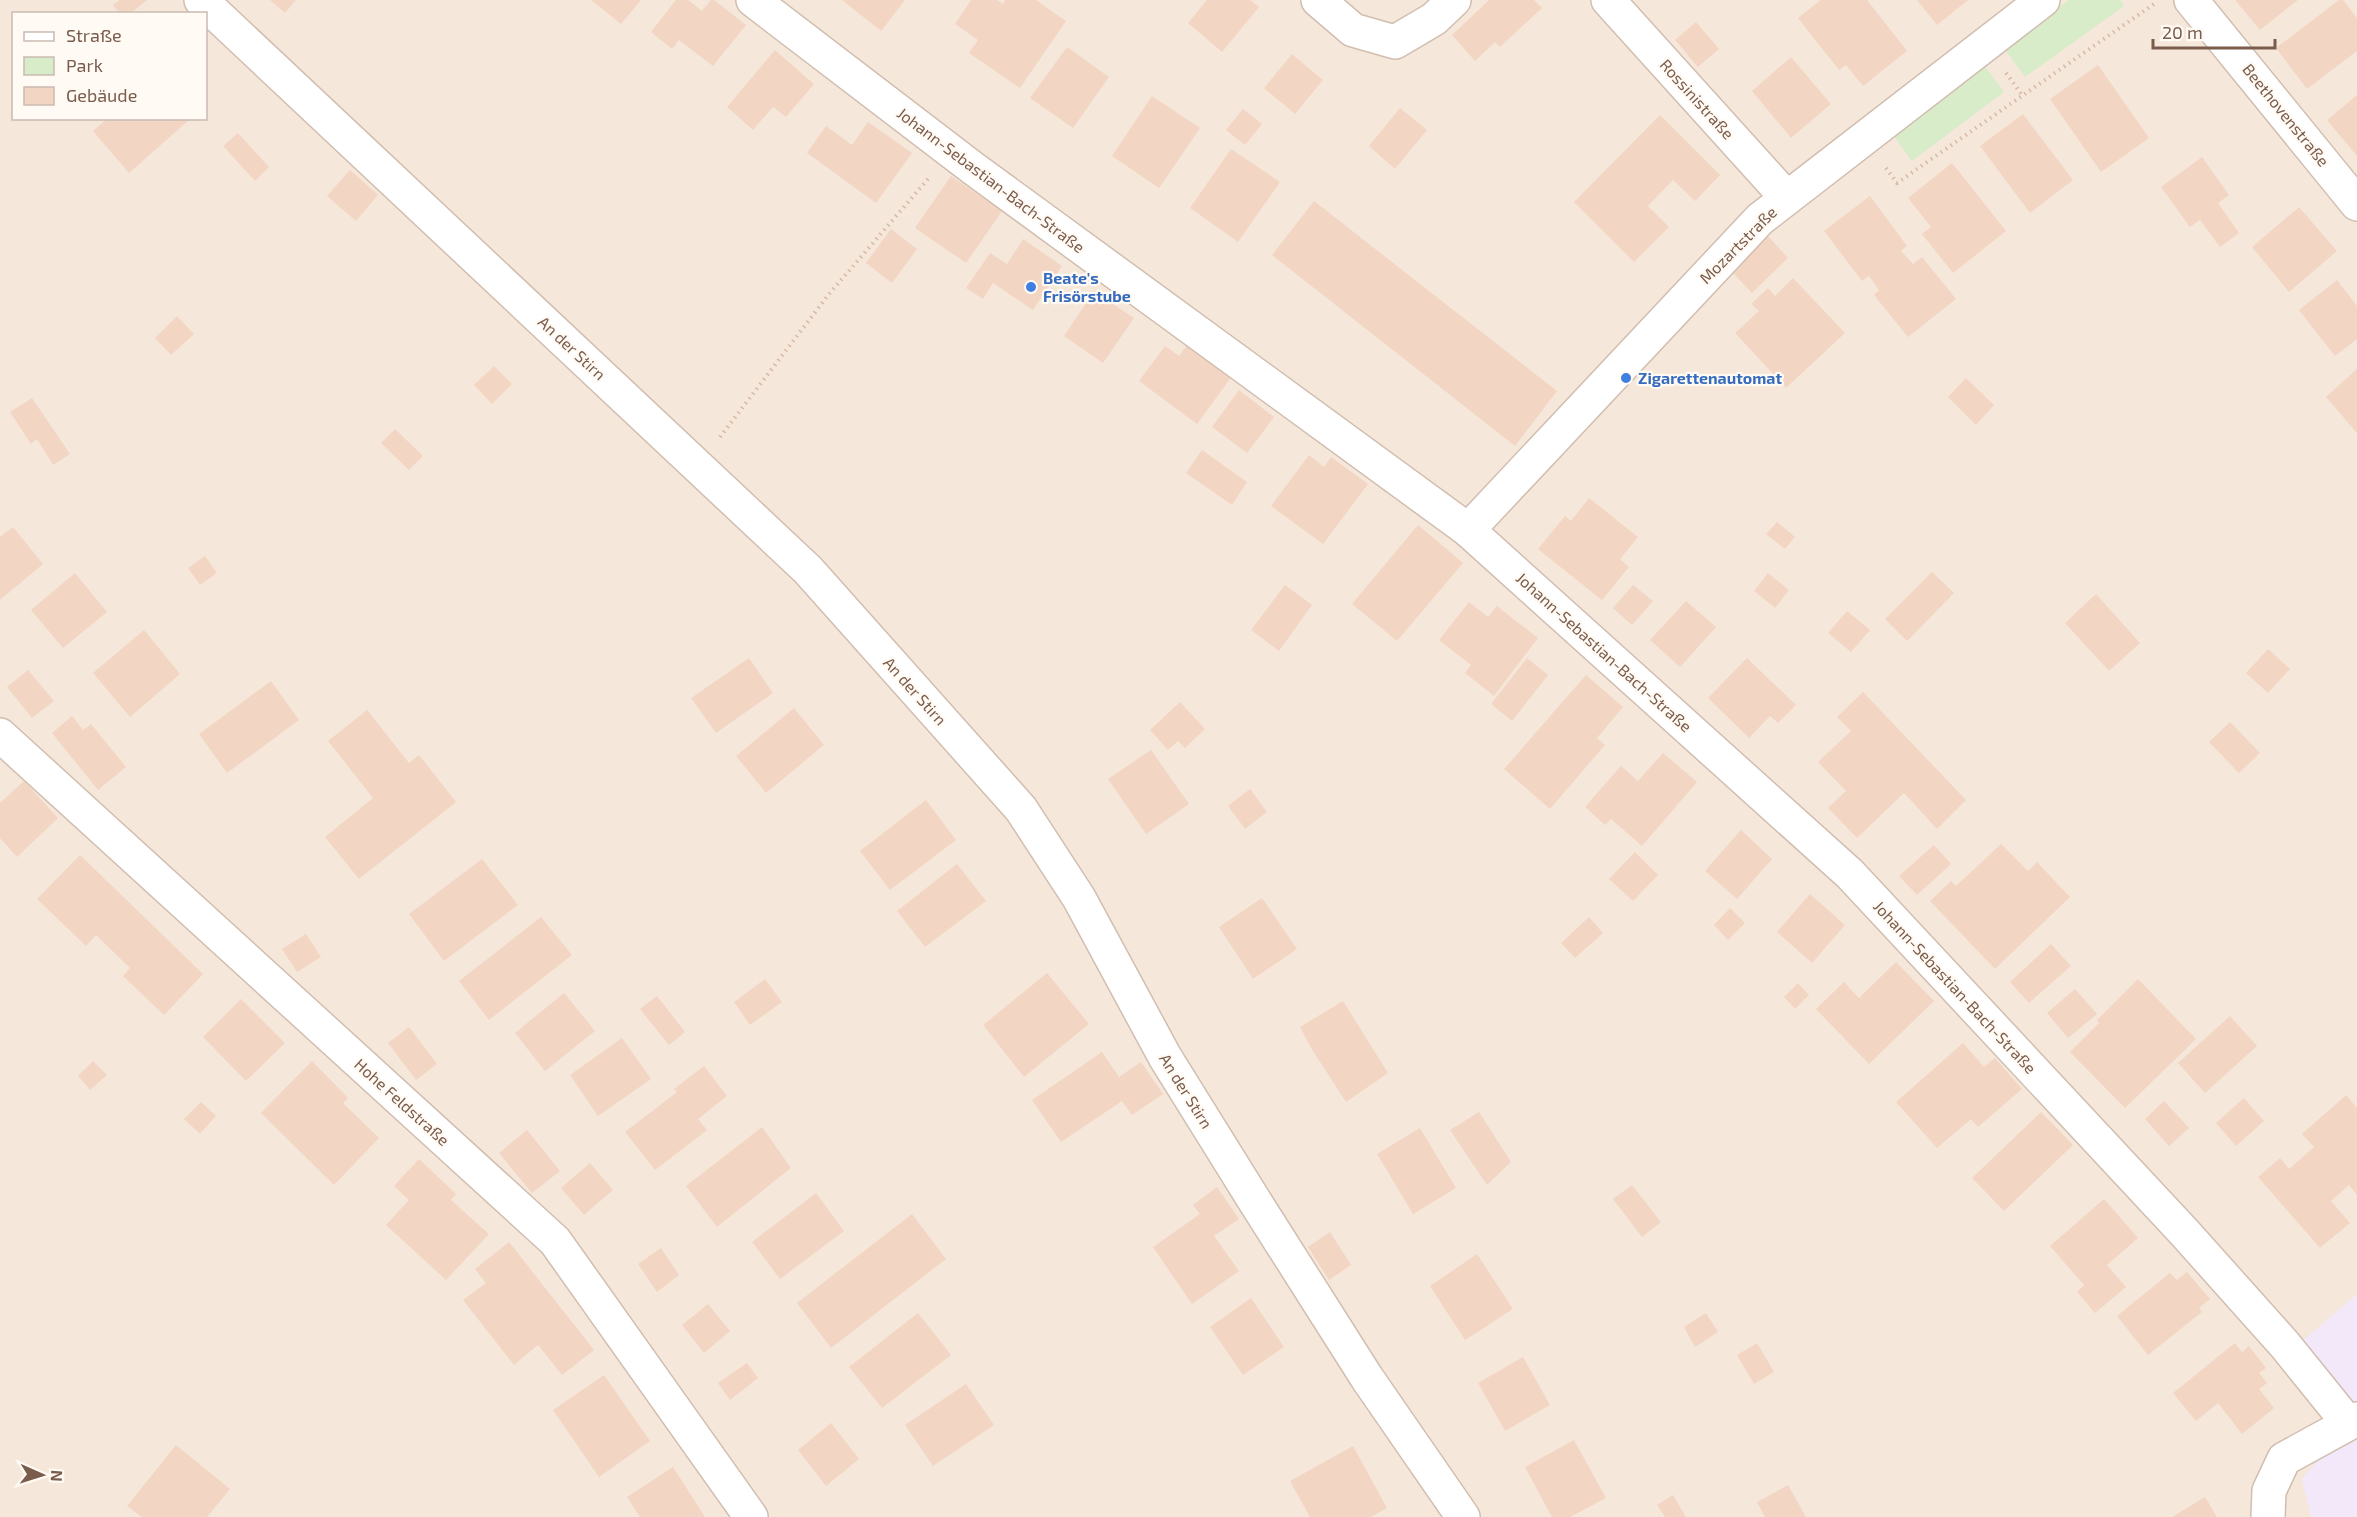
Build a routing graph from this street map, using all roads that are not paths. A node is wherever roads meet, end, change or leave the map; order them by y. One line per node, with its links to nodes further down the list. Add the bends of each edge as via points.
1 (201, 0): 14 (street, An der Stirn, via 808,570 1021,809 1079,898 1165,1057 1248,1191 1367,1378)
2 (753, 0): 10 (street, Johann-Sebastian-Bach-Straße, via 974,169)
3 (1318, 0): 4 (street, via 1353,30 1395,42 1434,19)
4 (1454, 0)
5 (1608, 0): 8 (street, Rossinistraße)
6 (2043, 0): 8 (street, Mozartstraße)
7 (2191, 0): 9 (street, Beethovenstraße)
8 (1787, 198): 10 (street, Mozartstraße, via 1760,219)
9 (2357, 204)
10 (1468, 530): 12 (street, Johann-Sebastian-Bach-Straße, via 1850,874 2184,1232)
11 (0, 735): 13 (street, Hohe Feldstraße, via 555,1240)
12 (2352, 1421): 15 (street, via 2284,1459 2269,1491)
13 (751, 1517)
14 (1463, 1517)
15 (2268, 1517)

